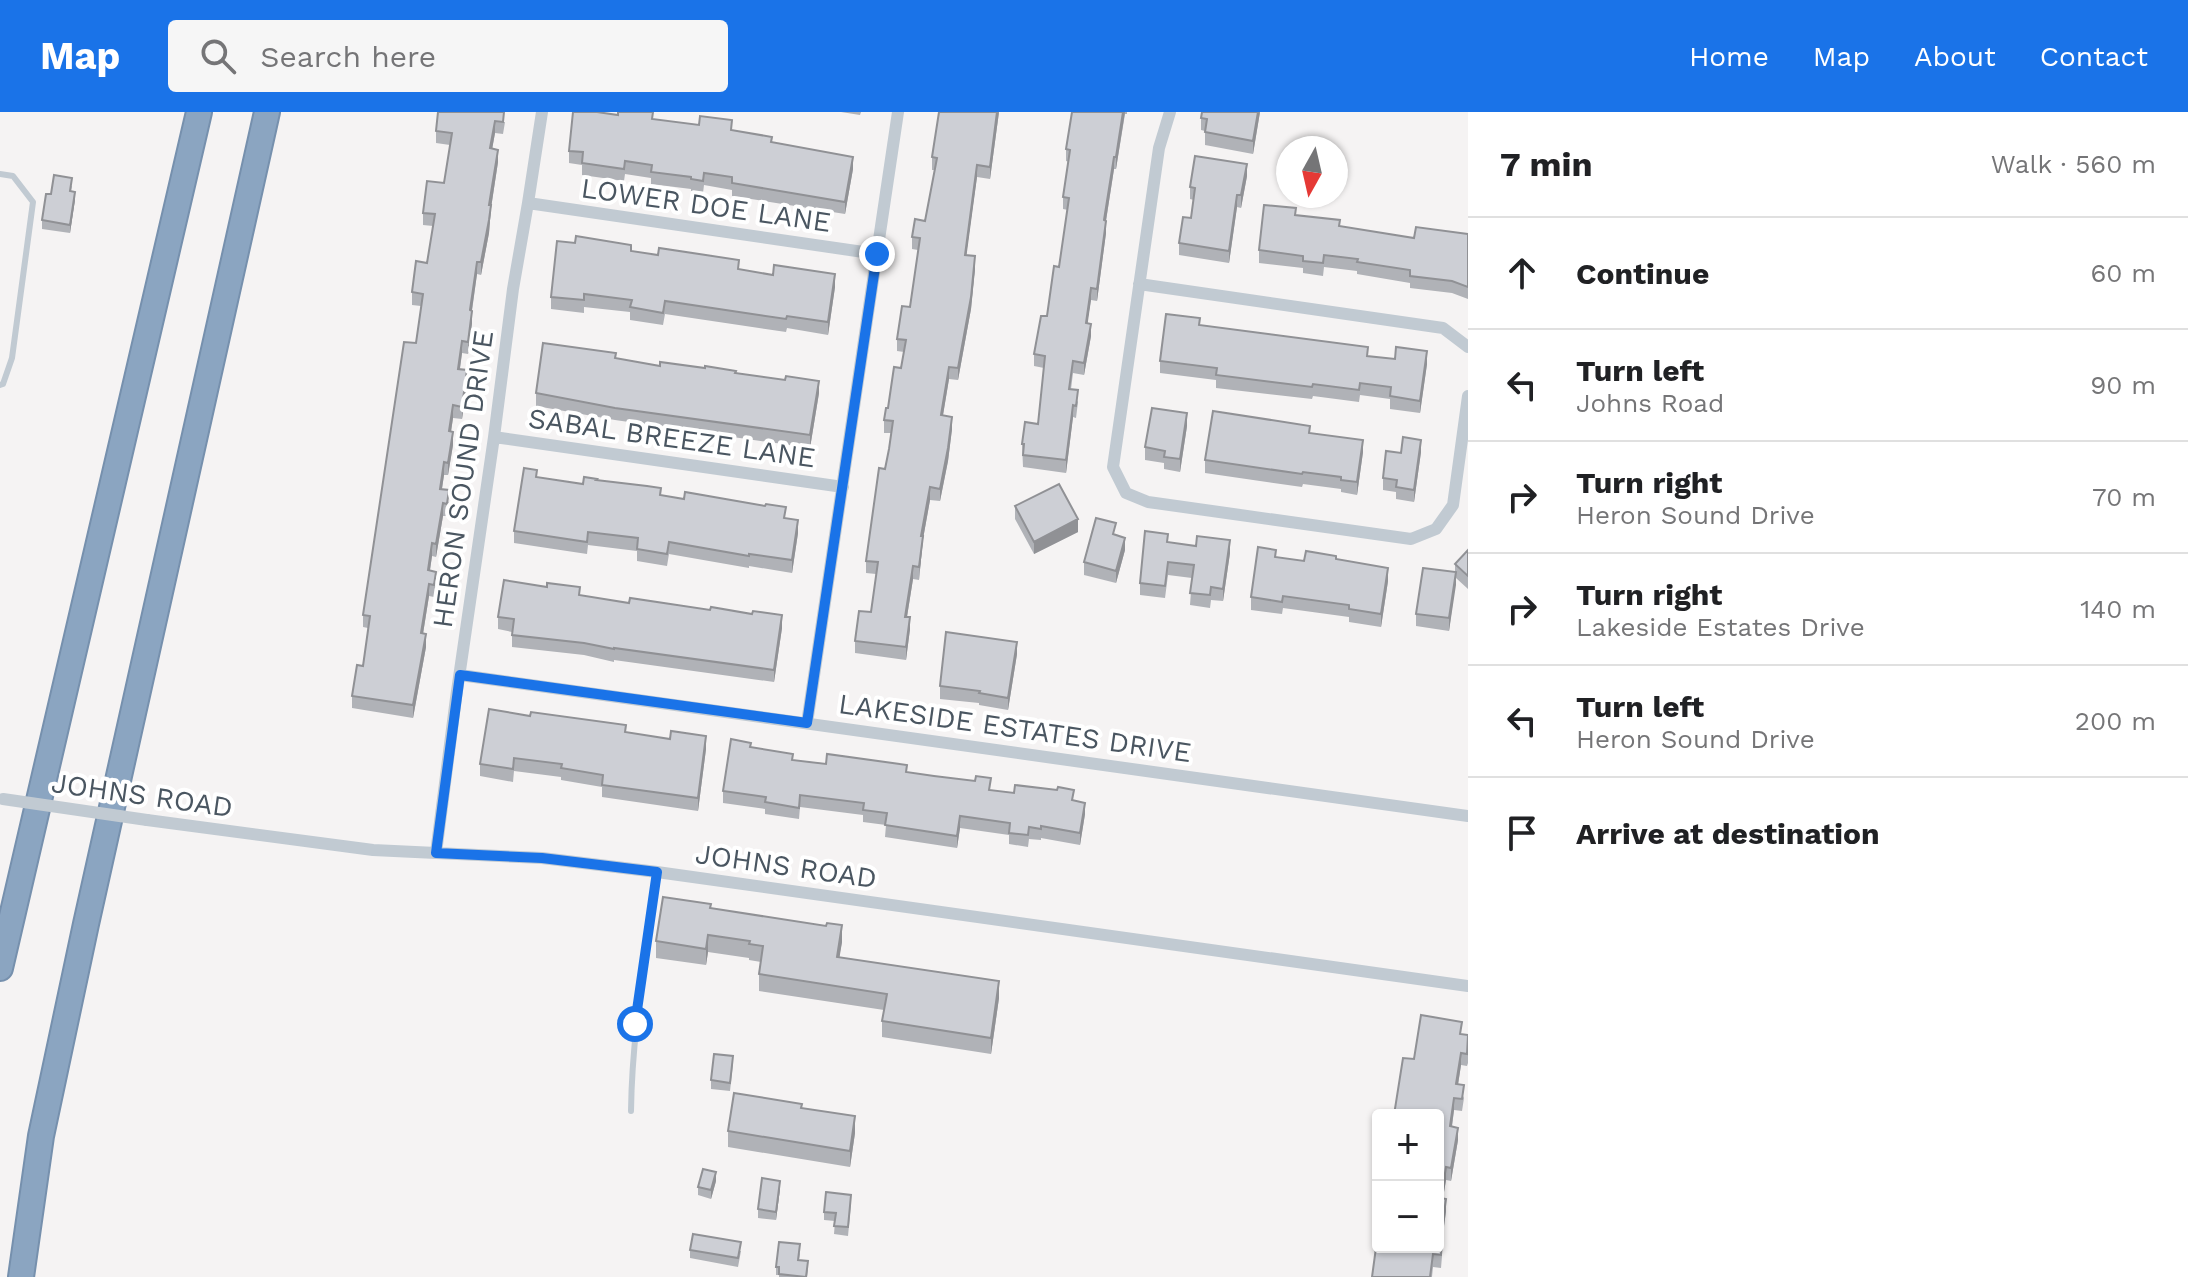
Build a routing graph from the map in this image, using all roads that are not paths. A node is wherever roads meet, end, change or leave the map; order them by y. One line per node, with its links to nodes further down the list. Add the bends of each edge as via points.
1 (199, 112): 21 (highway)
2 (267, 112): 24 (highway, via 44,1121)
3 (542, 112): 7 (street, HERON SOUND DRIVE)
4 (898, 112): 8 (street)
5 (1170, 112): 9 (street, via 1159,148)
6 (0, 174): 11 (lane, via 13,176 33,202 12,358)
7 (528, 203): 8 (street, LOWER DOE LANE); 13 (street, HERON SOUND DRIVE)
8 (877, 254): 14 (street)
9 (1139, 284): 10 (street, via 1443,328); 12 (street, via 1113,467 1126,493 1148,502 1411,539 1436,529 1453,505)
10 (1468, 347)
11 (0, 385)
12 (1468, 396)
13 (494, 437): 14 (street, SABAL BREEZE LANE); 15 (street, HERON SOUND DRIVE)
14 (843, 487): 16 (street)
15 (460, 675): 16 (street, LAKESIDE ESTATES DRIVE); 19 (street, HERON SOUND DRIVE)
16 (807, 723): 18 (street, LAKESIDE ESTATES DRIVE)
17 (1, 799): 19 (street, JOHNS ROAD, bridge, via 373,850)
18 (1468, 816)
19 (436, 853): 20 (street, JOHNS ROAD, via 542,858)
20 (657, 872): 22 (street, JOHNS ROAD); 23 (lane, via 635,1024)
21 (0, 968)
22 (1468, 986)
23 (631, 1111)
24 (21, 1277)

